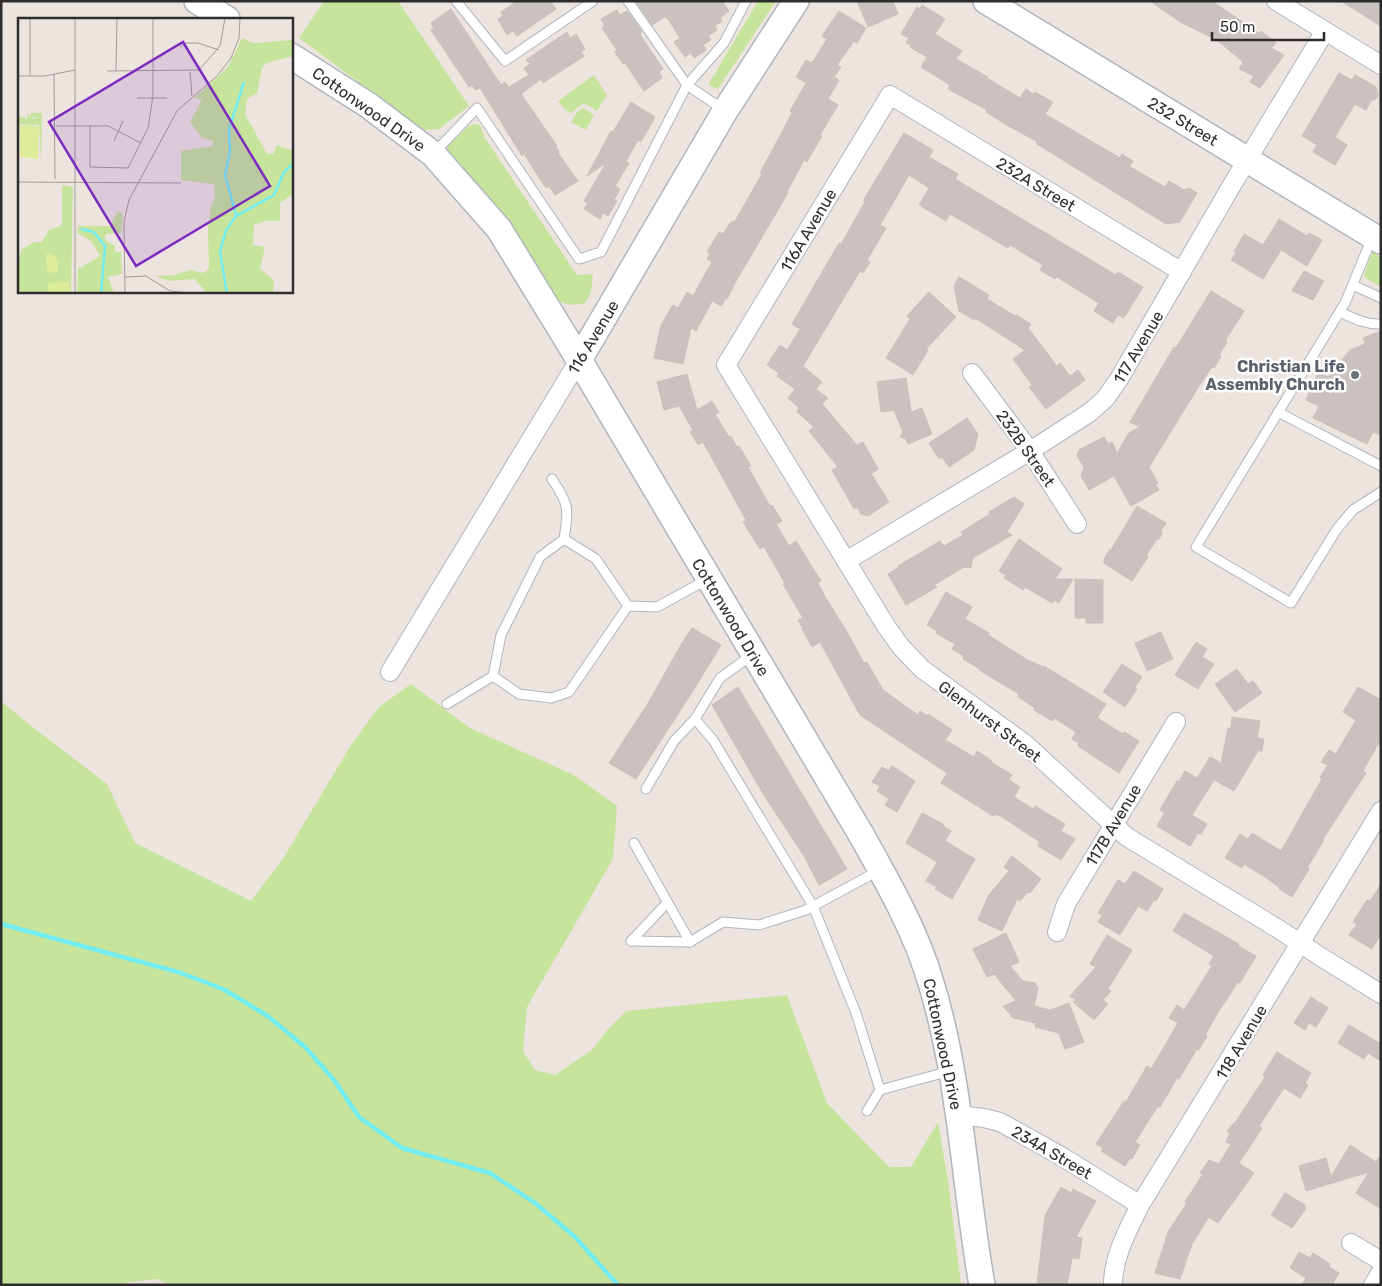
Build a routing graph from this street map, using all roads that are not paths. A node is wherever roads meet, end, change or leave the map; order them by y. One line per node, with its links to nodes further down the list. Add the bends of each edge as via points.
1 (197, 1): 9 (street)
2 (456, 1): 3 (lane, via 504,61)
3 (593, 1)
4 (628, 1): 13 (lane)
5 (746, 1): 13 (lane, via 724,43)
6 (796, 1): 15 (street, 116 Avenue)
7 (986, 1): 17 (street, 232 Street)
8 (1276, 1): 10 (street)
9 (226, 18)
10 (1325, 31): 12 (street); 17 (street, 117 Avenue)
11 (292, 57): 16 (street, Cottonwood Drive, via 368,105)
12 (1381, 65)
13 (687, 86): 15 (lane); 16 (lane, via 601,252 579,259 477,108)
14 (890, 95): 19 (street, 232A Street); 25 (street, 116A Avenue)
15 (725, 111): 24 (street, 116 Avenue)
16 (433, 154): 24 (street, Cottonwood Drive, via 499,229)
17 (1247, 160): 18 (street, 232 Street); 19 (street, 117 Avenue)
18 (1377, 238): 20 (lane)
19 (1182, 272): 28 (street, 117 Avenue, via 1106,399)
20 (1353, 285): 21 (lane); 22 (lane)
21 (1381, 298)
22 (1340, 312): 23 (lane, via 1372,324); 27 (lane)
23 (1381, 324)
24 (579, 360): 35 (street, Cottonwood Drive); 38 (street, 116 Avenue)
25 (726, 364): 34 (street, Glenhurst Street)
26 (972, 373): 28 (street, 232B Street)
27 (1278, 412): 29 (lane); 31 (lane, via 1196,547 1292,603 1337,529 1353,510)
28 (1030, 451): 32 (street, 232B Street); 34 (street, 117 Avenue)
29 (1381, 466)
30 (552, 479): 33 (lane, via 565,498 568,518)
31 (1381, 492)
32 (1077, 524)
33 (564, 539): 36 (lane, via 596,559); 39 (lane, via 540,557 501,635)
34 (846, 561): 45 (street, Glenhurst Street, via 894,638 922,669 1024,743)
35 (708, 579): 36 (lane, via 657,607); 37 (street, Cottonwood Drive)
36 (628, 606): 39 (lane, via 569,692 551,698 519,694)
37 (754, 654): 41 (lane, via 720,678); 47 (street, Cottonwood Drive)
38 (390, 672)
39 (493, 676): 40 (lane)
40 (448, 704)
41 (695, 719): 43 (lane, via 674,741); 49 (lane, via 713,740)
42 (1176, 722): 45 (street, 117B Avenue)
43 (646, 789)
44 (1381, 811): 52 (street, 118 Avenue)
45 (1113, 825): 50 (street, 117B Avenue, via 1066,904); 52 (street, Glenhurst Street)
46 (634, 843): 48 (lane)
47 (881, 870): 49 (lane); 54 (street, Cottonwood Drive, via 924,963)
48 (667, 903): 51 (lane); 51 (lane, via 632,941)
49 (813, 906): 51 (lane, via 759,925 723,922); 55 (lane, via 856,1013)
50 (1057, 932)
51 (690, 942)
52 (1300, 944): 53 (street, Glenhurst Street); 58 (street, 118 Avenue)
53 (1381, 994)
54 (951, 1070): 55 (lane); 57 (street, Cottonwood Drive)
55 (880, 1090): 56 (lane)
56 (867, 1111)
57 (958, 1114): 58 (street, 234A Street, via 1000,1122); 63 (street, Cottonwood Drive)
58 (1140, 1205): 62 (street, 118 Avenue, via 1120,1249)
59 (1351, 1243): 60 (street)
60 (1381, 1261)
61 (1381, 1272): 64 (street)
62 (1113, 1282)
63 (982, 1285)
64 (1373, 1285)

